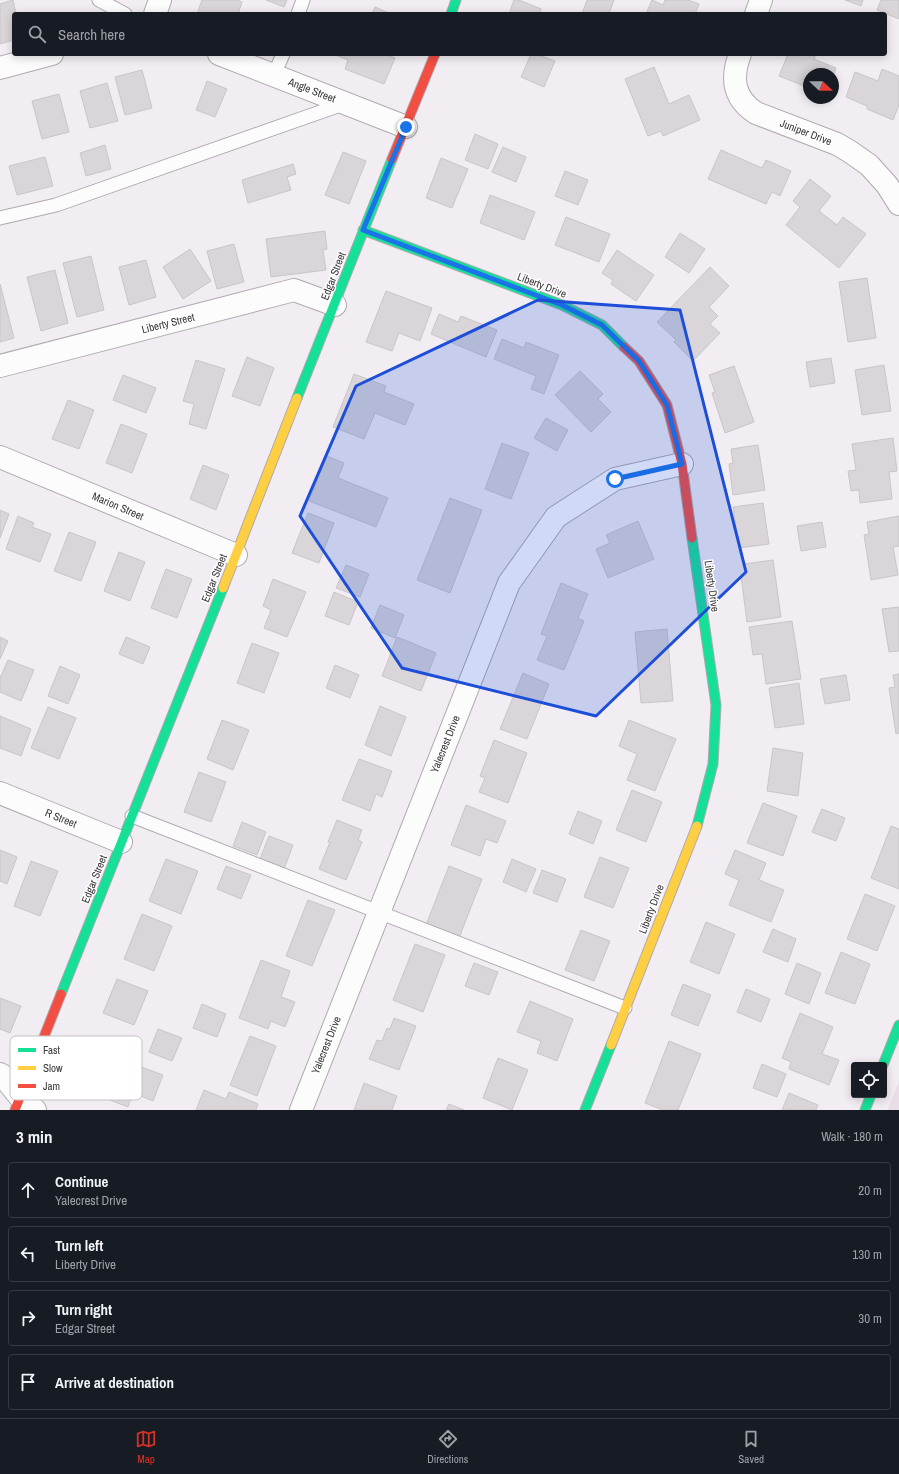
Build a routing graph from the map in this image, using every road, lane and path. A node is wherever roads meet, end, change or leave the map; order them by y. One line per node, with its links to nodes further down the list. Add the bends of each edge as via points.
1 (99, 0): 6 (lane)
2 (160, 0): 7 (street)
3 (303, 0): 8 (lane)
4 (456, 0): 9 (street)
5 (762, 0): 10 (street)
6 (121, 12)
7 (156, 12)
8 (299, 12)
9 (452, 12)
10 (757, 12)
11 (45, 56): 16 (street)
12 (224, 56): 17 (street, Angle Street)
13 (282, 56): 17 (lane)
14 (434, 56): 19 (street, Edgar Street)
15 (739, 56): 20 (street, Juniper Drive, via 734,81 739,96 747,107 849,151 873,170 887,185)
16 (0, 68)
17 (274, 75): 18 (street, Angle Street)
18 (346, 103): 19 (street, Angle Street); 21 (lane, via 56,205)
19 (406, 127): 22 (street, Edgar Street)
20 (899, 204)
21 (0, 218)
22 (363, 230): 23 (street, Edgar Street); 26 (street, Liberty Drive, via 562,305 602,325 639,361 667,405)
23 (335, 305): 24 (street, Liberty Street, via 294,290); 27 (street, Edgar Street)
24 (0, 366)
25 (0, 457): 27 (street, Marion Street)
26 (682, 464): 31 (street, Yalecrest Drive, via 615,479 556,517 509,583); 32 (street, Liberty Drive, via 716,705 713,764 698,823)
27 (236, 555): 29 (street, Edgar Street)
28 (0, 793): 30 (street, R Street)
29 (132, 816): 30 (street, Edgar Street); 31 (lane)
30 (121, 842): 34 (street, Edgar Street)
31 (379, 911): 32 (lane); 39 (street, Yalecrest Drive)
32 (625, 1008): 40 (street, Liberty Drive)
33 (899, 1025): 35 (street)
34 (49, 1036)
35 (884, 1062)
36 (0, 1074): 37 (street)
37 (10, 1085)
38 (870, 1098): 41 (street)
39 (301, 1110)
40 (585, 1110)
41 (865, 1110)

